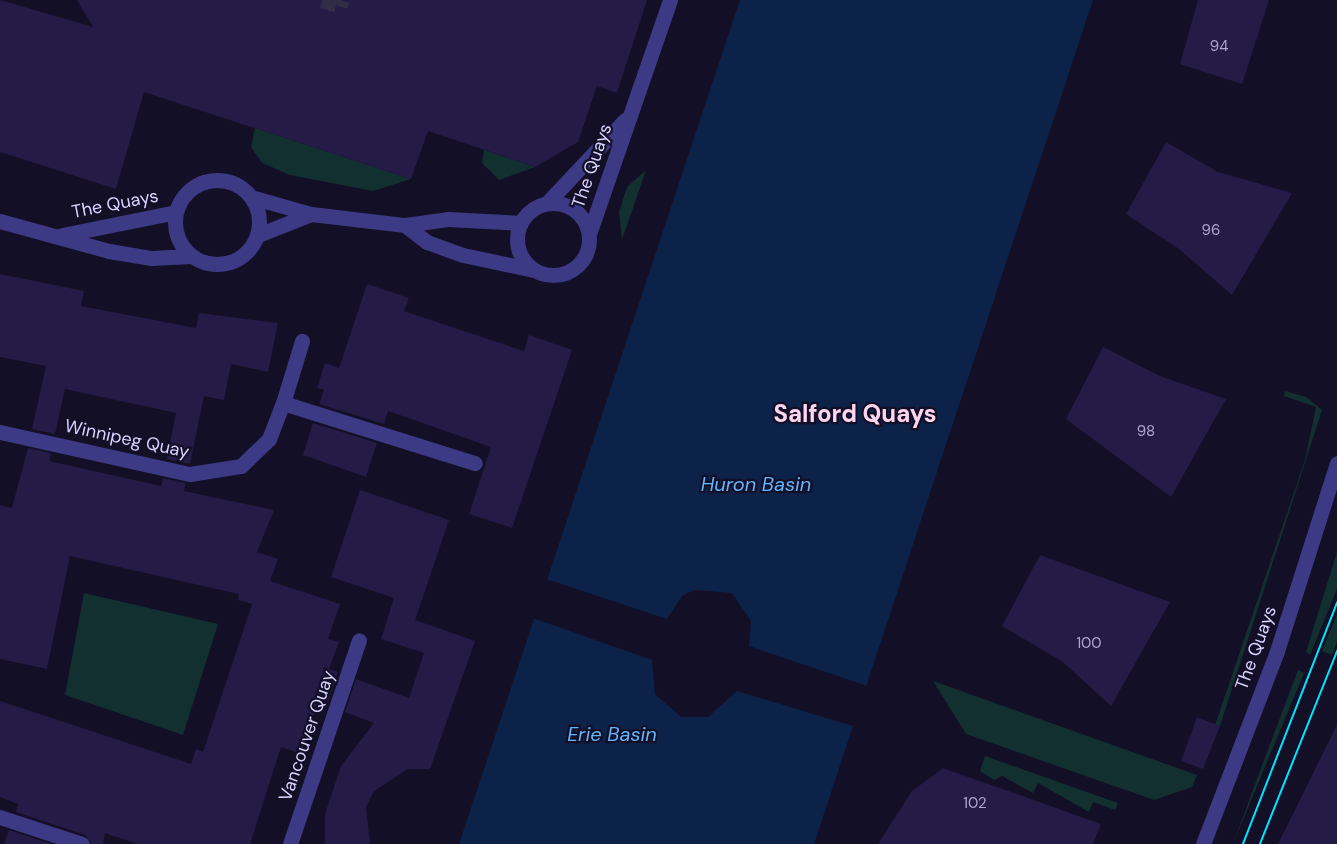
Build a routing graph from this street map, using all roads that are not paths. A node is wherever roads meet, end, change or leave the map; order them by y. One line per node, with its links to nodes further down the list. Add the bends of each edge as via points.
1 (670, 0): 2 (street, The Quays)
2 (632, 112): 4 (street, The Quays); 10 (street, The Quays)
3 (251, 196): 5 (street, via 229,182 205,182 185,195); 6 (street); 12 (street)
4 (547, 203): 8 (street); 10 (street, via 578,213)
5 (176, 212): 11 (street, The Quays); 13 (street, via 177,236)
6 (311, 214): 9 (street); 12 (street)
7 (0, 221): 11 (street, The Quays)
8 (520, 223): 9 (street, via 448,219); 14 (street, via 517,246)
9 (405, 225): 14 (street, via 427,242 463,255)
10 (589, 234): 14 (street, via 587,251 572,270 555,276)
11 (62, 235): 13 (street, The Quays, via 119,253)
12 (258, 235): 13 (street, via 242,256 230,262 203,262)
13 (192, 256)
14 (534, 270)
15 (302, 341): 16 (street, Winnipeg Quay)
16 (283, 403): 17 (street, Winnipeg Quay, via 269,439 240,466 190,474); 18 (street)
17 (0, 432)
18 (475, 463)
19 (1337, 463): 24 (street, The Quays, via 1277,651)
20 (359, 640): 23 (street, Vancouver Quay)
21 (0, 817): 22 (street)
22 (82, 844)
23 (290, 844)
24 (1203, 844)

